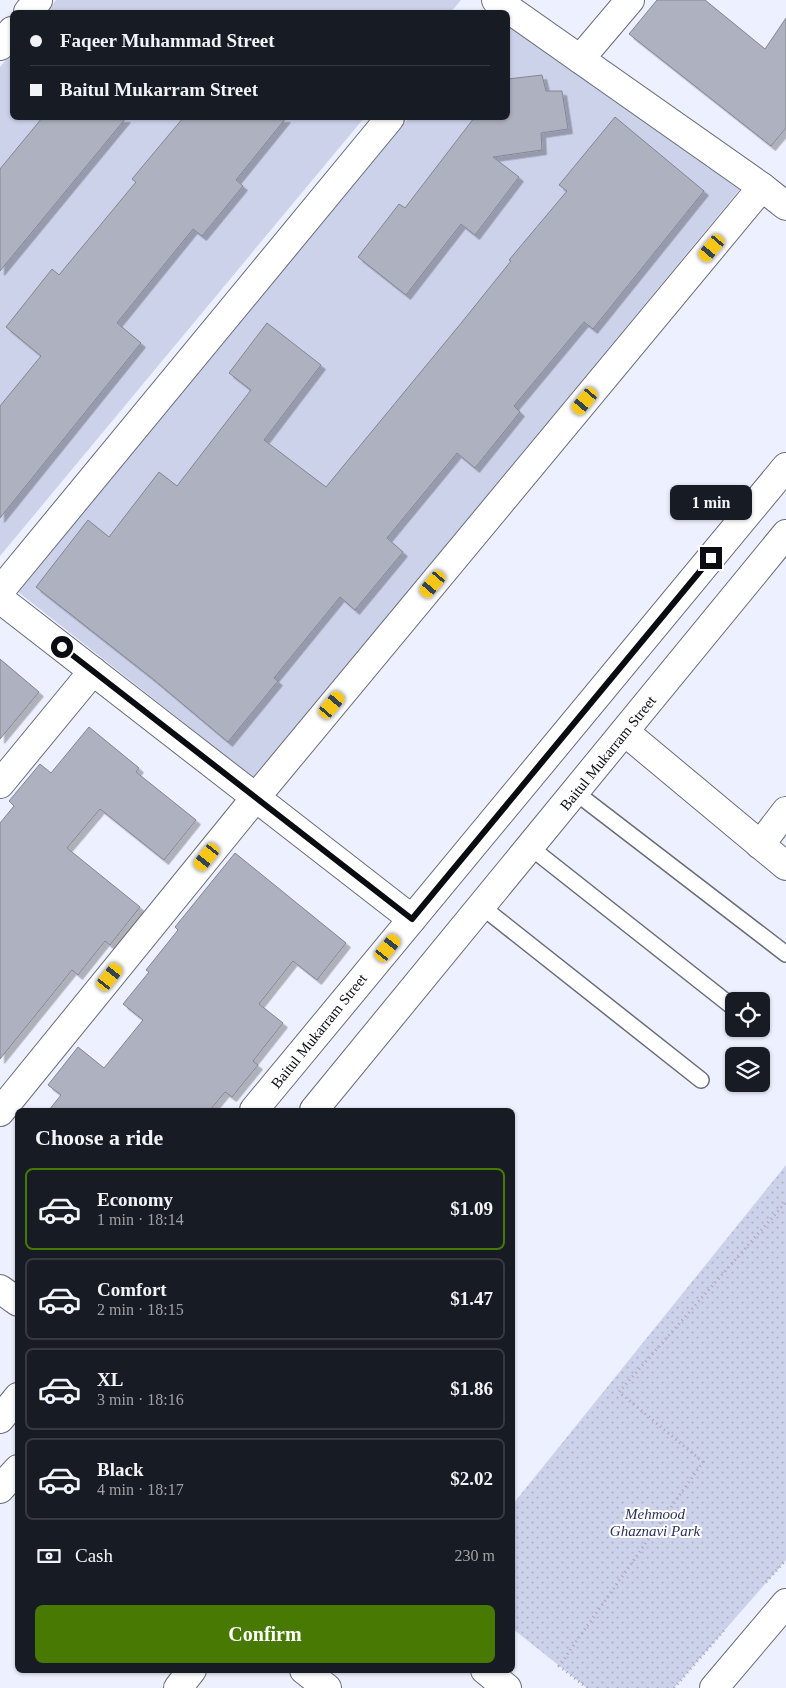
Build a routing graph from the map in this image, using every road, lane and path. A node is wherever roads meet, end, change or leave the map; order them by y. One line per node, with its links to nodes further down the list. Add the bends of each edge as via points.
1 (38, 0): 5 (street)
2 (487, 0): 6 (street)
3 (496, 0): 9 (street)
4 (630, 0): 9 (street)
5 (30, 10)
6 (479, 10)
7 (10, 34): 8 (street)
8 (0, 46)
9 (580, 59): 11 (street)
10 (388, 120): 15 (street)
11 (762, 187): 12 (street); 21 (street)
12 (786, 206)
13 (786, 467): 27 (street, Baitul Mukarram Street)
14 (786, 534): 18 (street, Baitul Mukarram Street)
15 (0, 591)
16 (0, 599): 17 (street)
17 (93, 671): 19 (street); 21 (street)
18 (625, 732): 20 (street, Baitul Mukarram Street); 23 (street)
19 (0, 784)
20 (575, 792): 24 (street, Baitul Mukarram Street); 28 (lane)
21 (256, 797): 27 (street); 33 (street)
22 (786, 811): 23 (street)
23 (760, 845): 25 (street)
24 (530, 847): 26 (street, Baitul Mukarram Street); 29 (lane)
25 (786, 866)
26 (482, 906): 30 (lane); 32 (street, Baitul Mukarram Street)
27 (412, 919): 31 (street, Baitul Mukarram Street)
28 (786, 954)
29 (725, 1001)
30 (701, 1080)
31 (256, 1108)
32 (316, 1108)
33 (0, 1112)
34 (786, 1202): 48 (path, via 619,1392 703,1462 559,1666)
35 (0, 1288): 36 (street)
36 (15, 1300)
37 (15, 1402): 38 (street)
38 (0, 1419)
39 (15, 1472): 40 (street)
40 (0, 1489)
41 (786, 1603): 49 (street)
42 (190, 1673): 45 (street)
43 (308, 1673): 46 (street)
44 (488, 1673): 47 (street)
45 (178, 1688)
46 (327, 1688)
47 (507, 1688)
48 (587, 1688)
49 (714, 1688)

